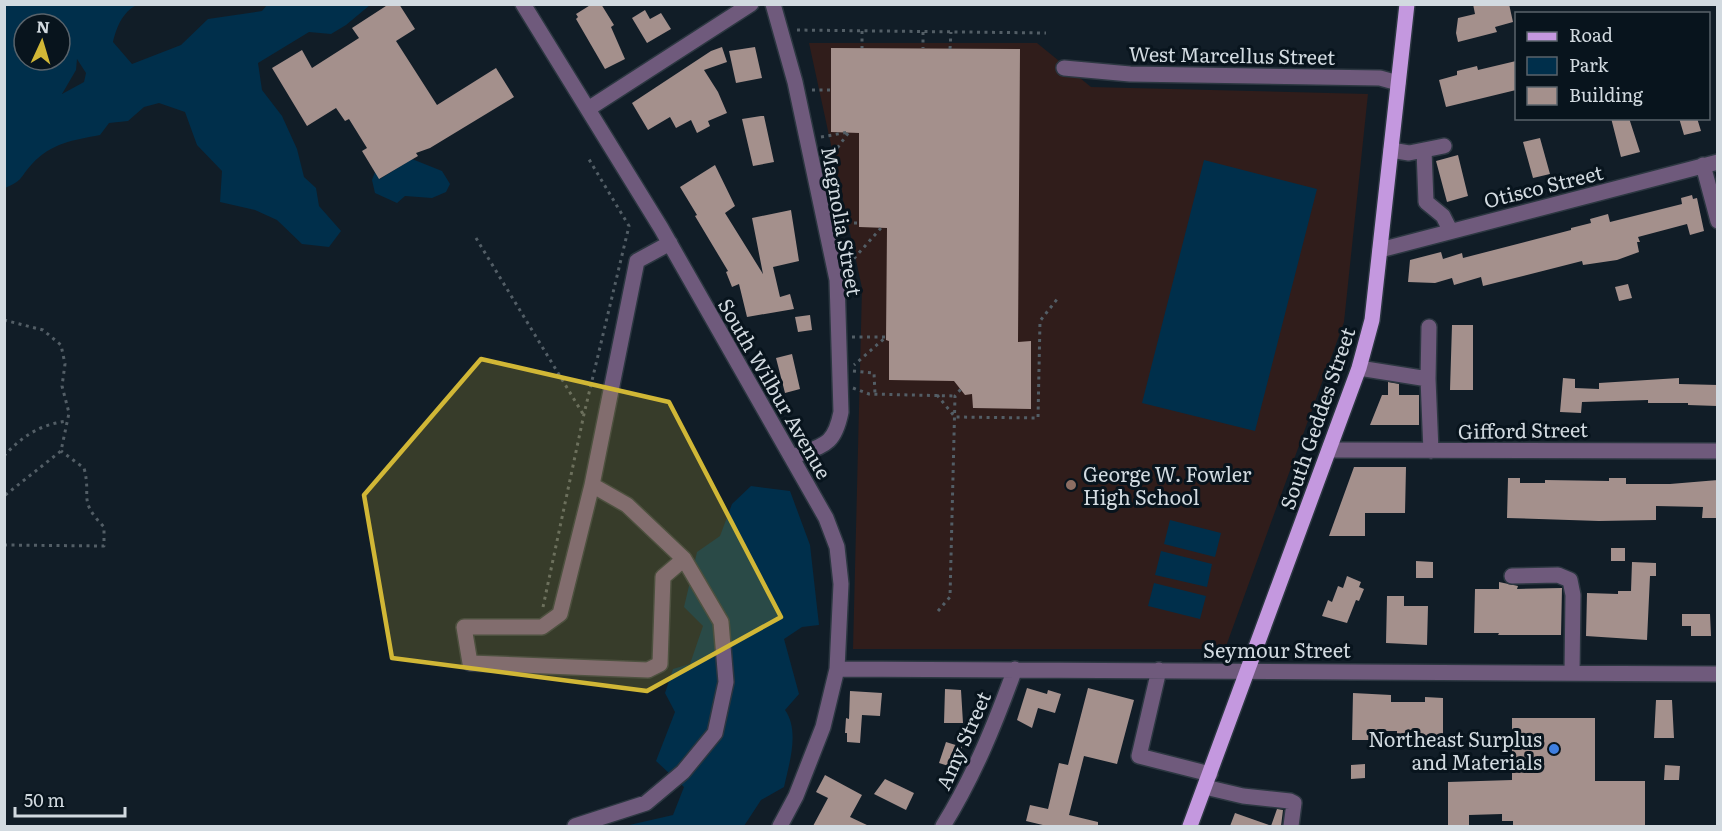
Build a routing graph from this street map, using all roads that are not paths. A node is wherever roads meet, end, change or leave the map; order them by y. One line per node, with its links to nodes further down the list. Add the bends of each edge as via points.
1 (523, 4): 7 (street, South Wilbur Avenue)
2 (773, 4): 22 (street, Magnolia Street, via 795,82 837,280 841,412 837,432 827,443)
3 (1407, 4): 6 (main road, South Geddes Street)
4 (745, 6): 7 (street)
5 (1064, 68): 6 (street, West Marcellus Street, via 1130,74 1380,78)
6 (1398, 83): 9 (main road, South Geddes Street)
7 (588, 109): 14 (street, South Wilbur Avenue)
8 (1444, 146): 10 (street)
9 (1390, 150): 10 (street); 15 (main road, South Geddes Street)
10 (1424, 150): 13 (street, via 1426,202 1443,216)
11 (1711, 164): 12 (street); 13 (street, Otisco Street)
12 (1718, 221)
13 (1450, 230): 15 (street, Otisco Street)
14 (670, 243): 22 (street, South Wilbur Avenue); 23 (street, via 638,261)
15 (1380, 250): 17 (main road, South Geddes Street, via 1372,320)
16 (1430, 327): 18 (street)
17 (1359, 368): 18 (street); 19 (main road, South Geddes Street)
18 (1428, 379): 20 (street)
19 (1329, 450): 20 (street, Gifford Street); 29 (main road, South Geddes Street)
20 (1431, 451): 21 (street, Gifford Street)
21 (1718, 451)
22 (792, 458): 26 (street, South Wilbur Avenue, via 826,518 837,547 842,584)
23 (592, 485): 24 (street, via 627,505); 24 (street, via 560,614 542,627 464,627 470,663 648,670 660,664 663,577)
24 (684, 559): 34 (street, via 721,622 726,682 715,733 683,772 646,803)
25 (1512, 576): 30 (street, via 1558,575 1570,580)
26 (837, 669): 27 (street, Seymour Street); 35 (street, South Wilbur Avenue, via 823,727)
27 (1015, 669): 28 (street, Seymour Street); 36 (street, Amy Street, via 967,788)
28 (1159, 670): 29 (street, Seymour Street); 32 (street, via 1139,756)
29 (1249, 670): 30 (street, Seymour Street); 32 (main road, South Geddes Street)
30 (1572, 673): 31 (street, Seymour Street)
31 (1718, 674)
32 (1208, 780): 33 (main road, South Geddes Street); 38 (street, via 1243,796 1294,803)
33 (1193, 820): 37 (street)
34 (575, 826)
35 (780, 826)
36 (943, 826)
37 (1184, 826)
38 (1291, 826)

